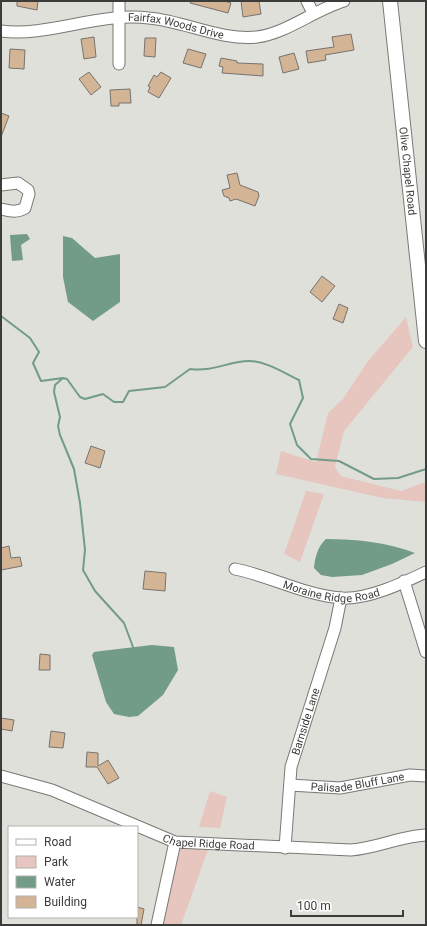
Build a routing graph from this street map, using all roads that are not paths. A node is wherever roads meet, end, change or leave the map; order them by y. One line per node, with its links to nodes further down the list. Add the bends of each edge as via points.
1 (119, 1): 6 (street)
2 (307, 1): 5 (street)
3 (344, 1): 5 (street, Fairfax Woods Drive)
4 (390, 1): 11 (main road, Olive Chapel Road)
5 (313, 13): 6 (street, Fairfax Woods Drive, via 274,33 248,38 164,20)
6 (119, 17): 7 (street, Fairfax Woods Drive, via 83,21 37,31); 8 (street)
7 (1, 31)
8 (119, 64)
9 (1, 185): 10 (street, via 18,183 28,190 29,194 25,208 13,212)
10 (1, 209)
11 (426, 338)
12 (235, 569): 15 (street, Moraine Ridge Road, via 314,593)
13 (426, 572): 14 (street, Moraine Ridge Road)
14 (404, 581): 15 (street, Moraine Ridge Road, via 367,594); 16 (street)
15 (341, 598): 19 (street, Barnside Lane, via 335,628 291,767)
16 (426, 652)
17 (1, 776): 20 (street, Chapel Ridge Road, via 52,790)
18 (426, 776): 19 (street, Palisade Bluff Lane, via 410,775 340,788)
19 (290, 785): 24 (street, Barnside Lane)
20 (137, 826)
21 (138, 826): 23 (street, Chapel Ridge Road)
22 (426, 835): 24 (street, Chapel Ridge Road, via 362,849)
23 (175, 842): 24 (street, Chapel Ridge Road); 25 (street)
24 (285, 848)
25 (157, 925)

